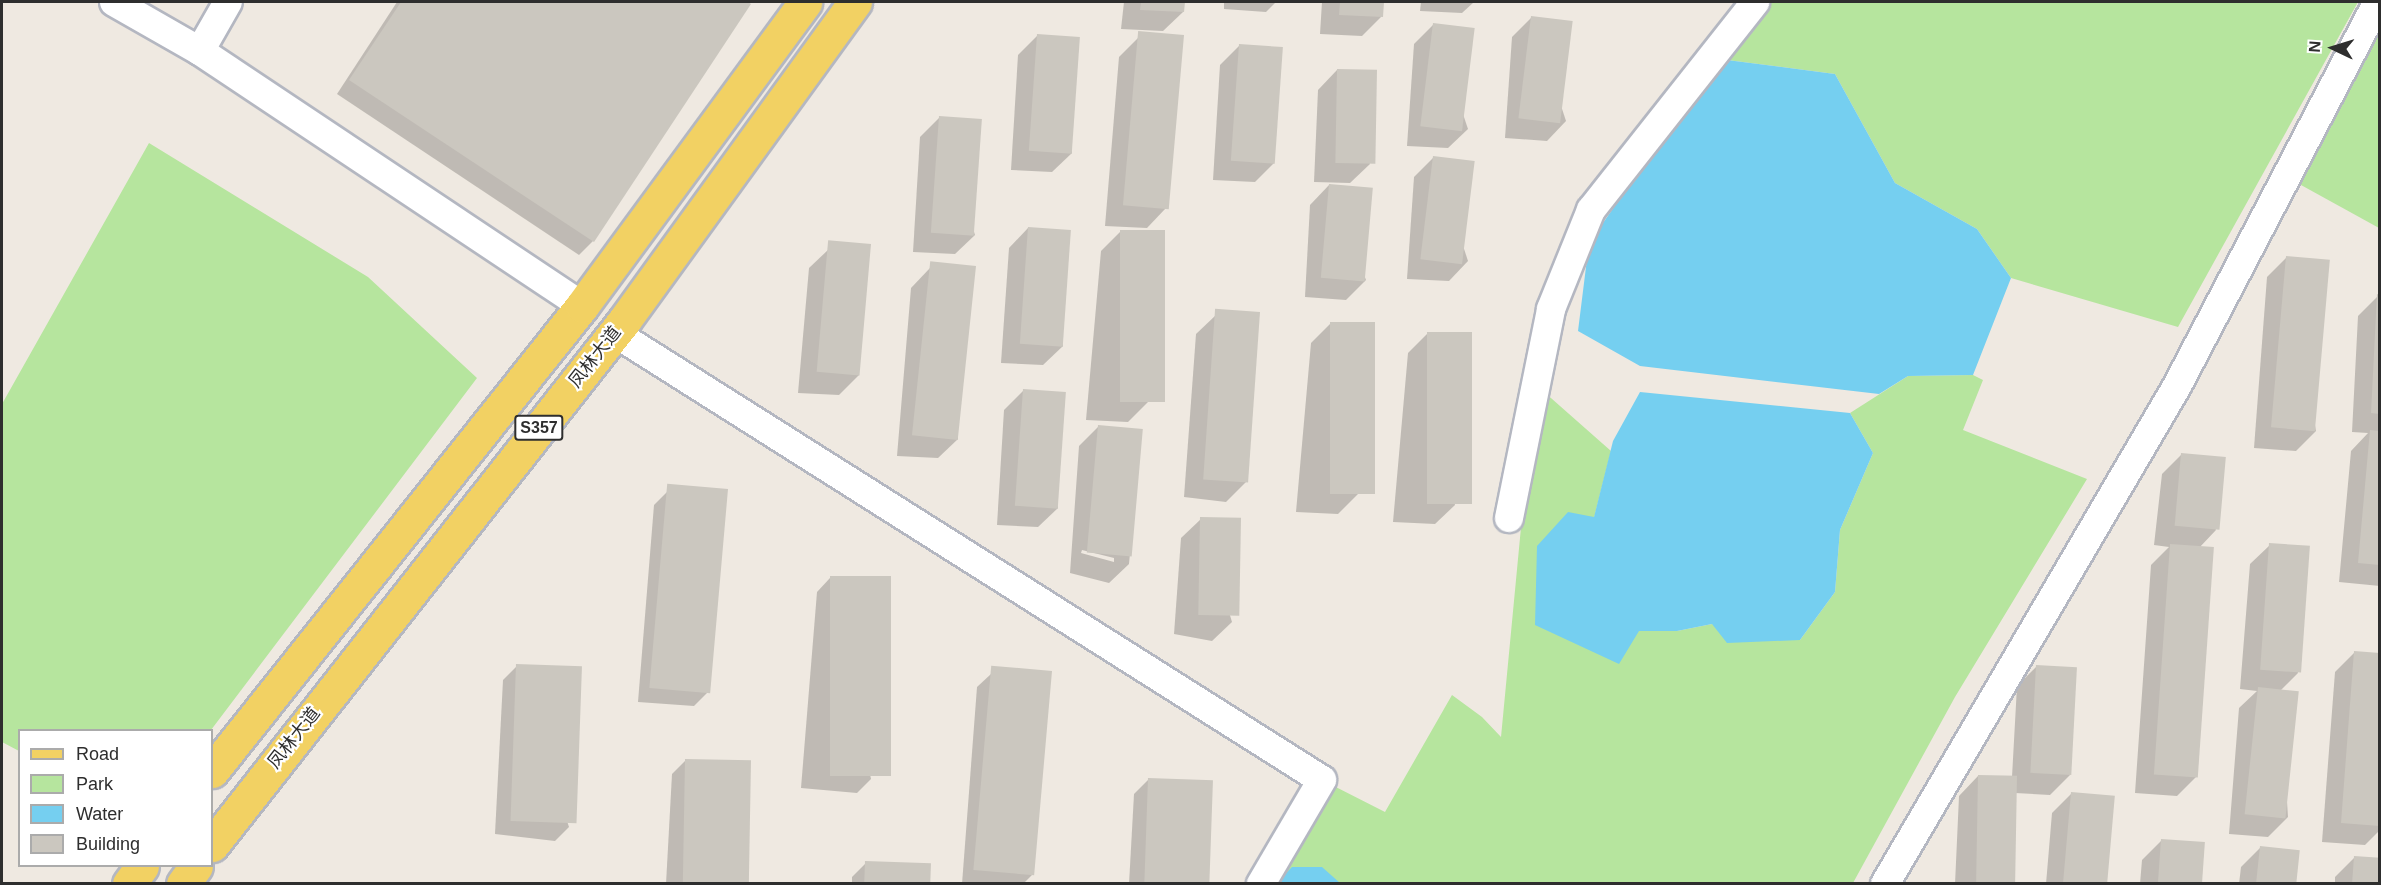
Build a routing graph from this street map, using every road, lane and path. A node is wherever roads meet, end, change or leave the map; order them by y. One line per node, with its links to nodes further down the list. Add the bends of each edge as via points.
1 (114, 2): 7 (street)
2 (228, 2): 7 (street)
3 (805, 2): 8 (main road, S357)
4 (855, 2): 9 (main road, 凤林大道 / S357)
5 (1755, 2): 10 (street, via 1591,210 1551,309)
6 (2378, 2): 18 (street, via 2164,428)
7 (200, 51): 8 (street)
8 (582, 306): 11 (main road, S357)
9 (615, 333): 12 (main road, 凤林大道 / S357); 17 (street, via 1322,780)
10 (1509, 518)
11 (213, 770)
12 (213, 844)
13 (141, 867): 15 (main road)
14 (195, 867): 16 (main road)
15 (129, 884)
16 (183, 884)
17 (1261, 884)
18 (1885, 884)

